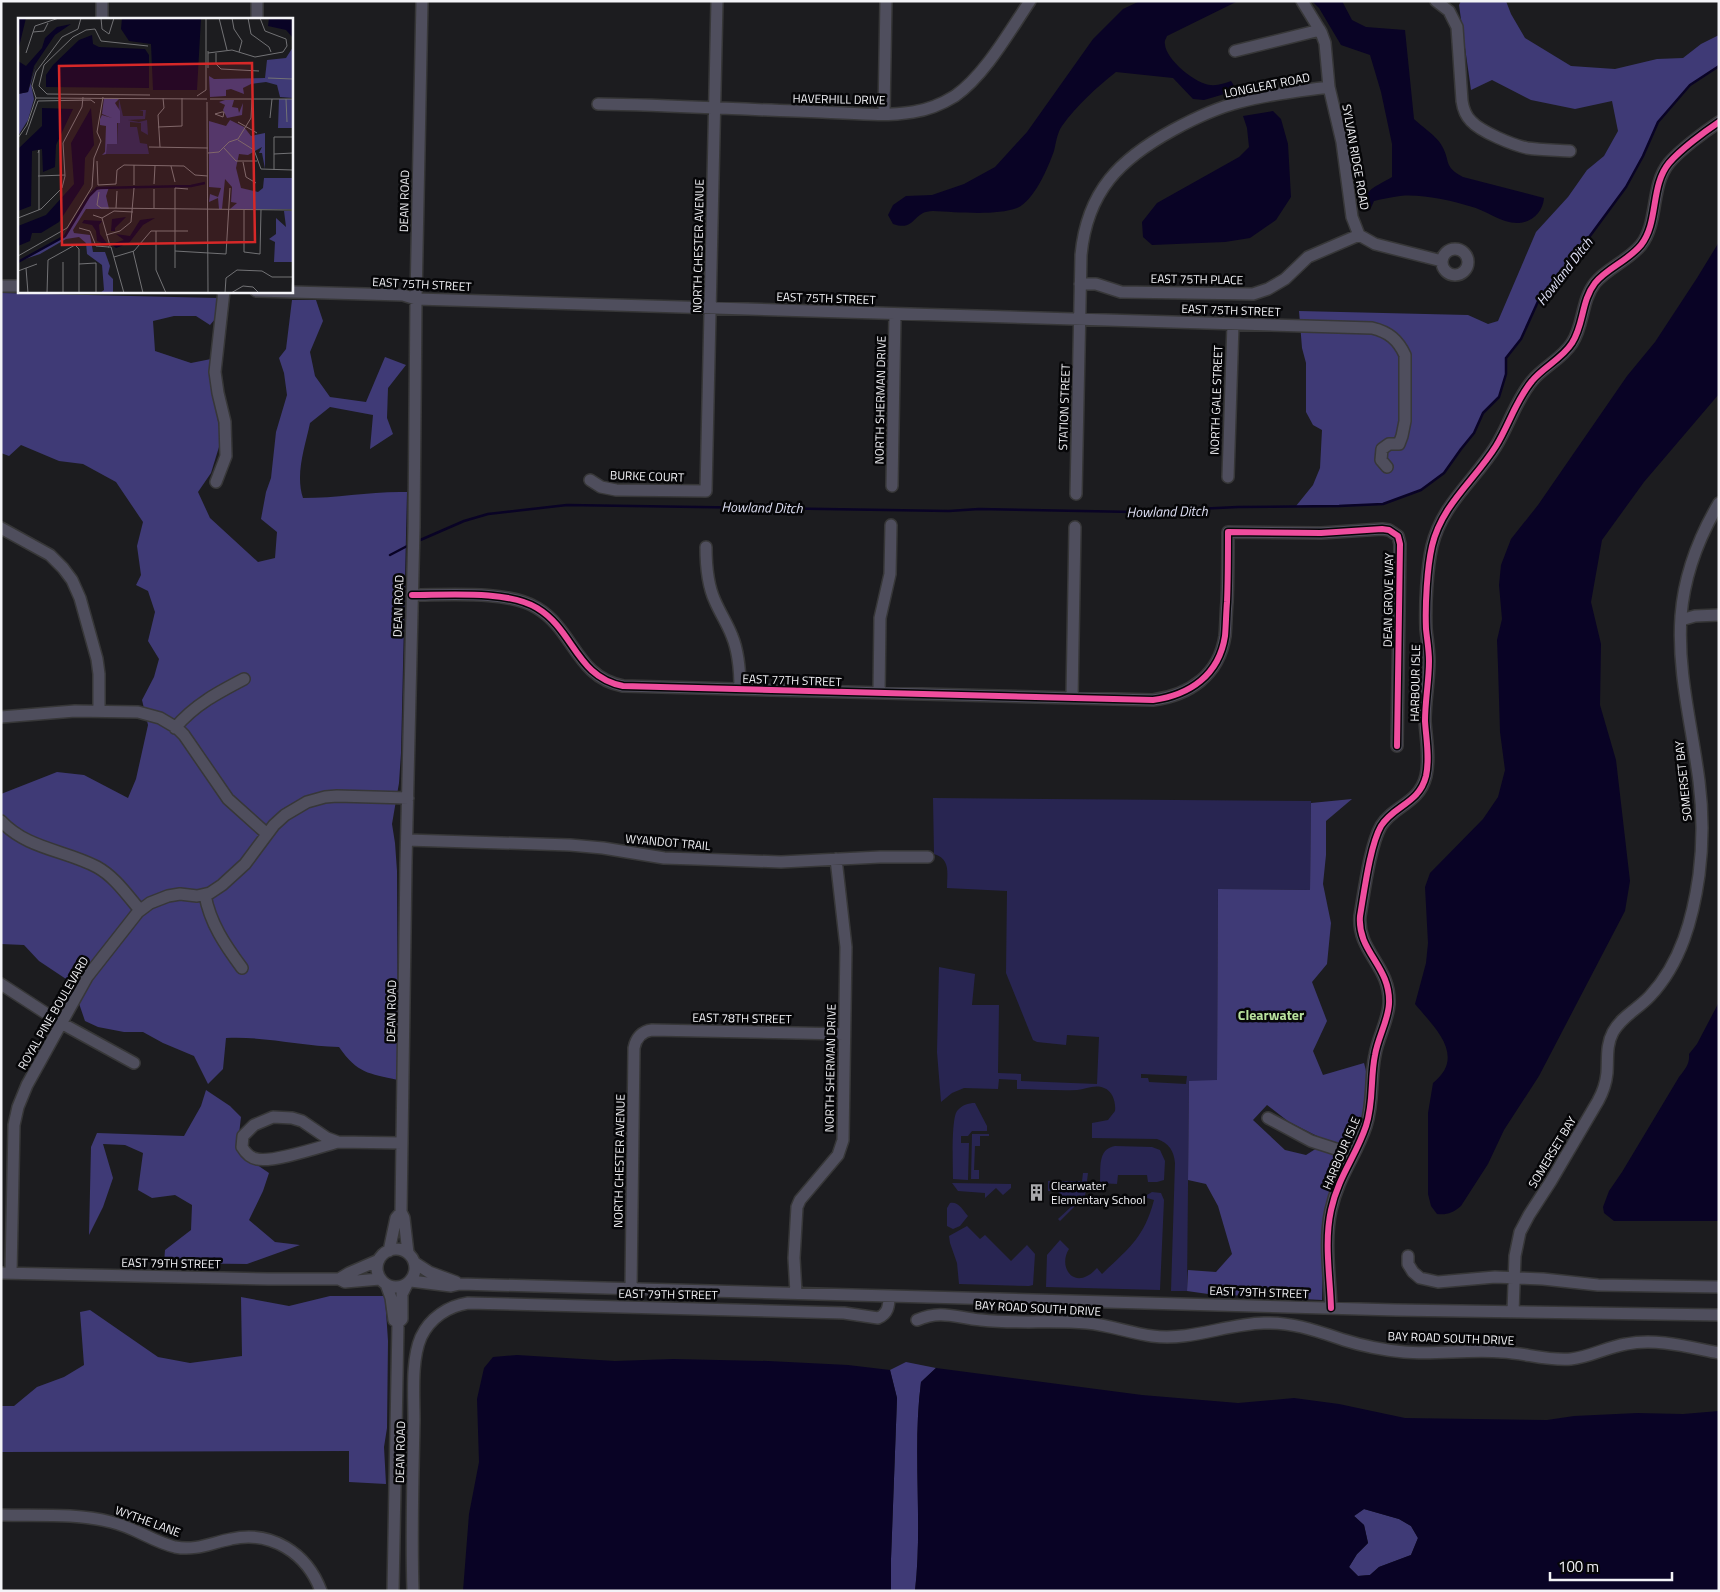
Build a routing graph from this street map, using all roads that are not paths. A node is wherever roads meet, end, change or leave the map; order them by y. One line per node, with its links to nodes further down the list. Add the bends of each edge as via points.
1 (102, 1): 9 (street)
2 (257, 1): 10 (street)
3 (422, 1): 26 (street, DEAN ROAD)
4 (717, 1): 15 (street, NORTH CHESTER AVENUE)
5 (886, 1): 16 (street)
6 (1030, 1): 16 (street, HAVERHILL DRIVE, via 982,70 966,87 930,108)
7 (1302, 1): 11 (street, SYLVAN RIDGE ROAD)
8 (1436, 1): 18 (street, via 1449,11 1457,24 1462,100 1471,122 1519,146)
9 (102, 18)
10 (257, 18)
11 (1320, 30): 12 (street); 13 (street, SYLVAN RIDGE ROAD, via 1326,48)
12 (1235, 51)
13 (1329, 87): 19 (street, SYLVAN RIDGE ROAD, via 1342,142 1352,217); 21 (street, LONGLEAT ROAD, via 1218,108 1161,136 1132,156 1107,183 1092,211 1083,238)
14 (598, 104): 15 (street, HAVERHILL DRIVE)
15 (715, 108): 16 (street, HAVERHILL DRIVE); 27 (street, NORTH CHESTER AVENUE)
16 (884, 113)
17 (1719, 122): 72 (street, HARBOUR ISLE, via 1668,164 1659,182 1645,239 1592,287 1571,344 1543,368 1526,389 1495,448 1452,502 1436,531 1426,610 1429,662 1426,774 1417,795 1389,816 1378,831 1360,916 1363,941 1385,978 1389,1004 1374,1056 1370,1112)
18 (1570, 151)
19 (1359, 235): 20 (street, via 1375,244); 21 (street, EAST 75TH PLACE, via 1308,257 1285,279 1253,294 1121,292 1096,284)
20 (1442, 260)
21 (1080, 284): 29 (street, LONGLEAT ROAD)
22 (1, 286): 23 (street)
23 (18, 286)
24 (224, 292): 34 (street, via 215,372 225,422 226,456)
25 (292, 292): 26 (street, EAST 75TH STREET, via 403,295)
26 (416, 299): 27 (street, EAST 75TH STREET); 43 (street, DEAN ROAD)
27 (710, 308): 28 (street, EAST 75TH STREET); 36 (street, NORTH CHESTER AVENUE)
28 (895, 314): 29 (street, EAST 75TH STREET); 35 (street, NORTH SHERMAN DRIVE)
29 (1081, 320): 30 (street, EAST 75TH STREET); 37 (street, STATION STREET)
30 (1233, 324): 31 (street, EAST 75TH STREET, via 1372,328 1394,338 1405,356 1405,421 1399,444 1384,446 1381,452 1381,460); 32 (street, NORTH GALE STREET)
31 (1387, 467)
32 (1228, 477)
33 (590, 480): 36 (street, BURKE COURT, via 601,487 616,490)
34 (216, 482)
35 (892, 486)
36 (706, 492)
37 (1076, 494)
38 (1719, 503): 45 (street, SOMERSET BAY, via 1691,563)
39 (891, 525): 49 (street, via 890,574 880,618)
40 (1075, 527): 50 (street)
41 (1, 528): 51 (street, via 50,555 72,580 96,656)
42 (706, 547): 48 (street, via 711,591 737,650)
43 (412, 595): 48 (street, EAST 77TH STREET, via 502,596 531,604 553,620 591,671 611,683 630,687); 55 (street, DEAN ROAD)
44 (1719, 616): 45 (street, via 1695,616)
45 (1681, 620): 80 (street, SOMERSET BAY, via 1683,673 1702,816 1700,861 1692,909 1680,950 1666,977 1649,997 1622,1019 1613,1032 1607,1049 1603,1091 1523,1225 1516,1248)
46 (244, 679): 53 (street, via 208,699)
47 (1202, 680): 50 (street, EAST 77TH STREET, via 1184,692 1153,700); 54 (street, DEAN GROVE WAY, via 1216,662 1225,636 1228,532 1389,530 1398,536 1401,562)
48 (740, 690): 49 (street, EAST 77TH STREET)
49 (879, 693): 50 (street, EAST 77TH STREET)
50 (1072, 698)
51 (99, 711): 52 (street); 53 (street, via 150,714)
52 (1, 718)
53 (176, 728): 57 (street, via 228,799)
54 (1397, 746)
55 (408, 798): 57 (street, via 318,798 291,810); 58 (street, DEAN ROAD)
56 (1, 821): 62 (street, via 30,842 99,868)
57 (267, 834): 61 (street, via 237,872)
58 (407, 840): 60 (street, WYANDOT TRAIL, via 570,845 664,858 781,862); 71 (street, DEAN ROAD)
59 (928, 858): 60 (street, WYANDOT TRAIL)
60 (836, 859): 66 (street, NORTH SHERMAN DRIVE, via 846,947)
61 (205, 895): 62 (street, ROYAL PINE BOULEVARD, via 168,896); 63 (street, via 216,930)
62 (140, 910): 65 (street, ROYAL PINE BOULEVARD, via 92,971)
63 (242, 968)
64 (1, 984): 65 (street)
65 (61, 1023): 68 (street); 79 (street, ROYAL PINE BOULEVARD, via 27,1085 15,1118)
66 (844, 1034): 67 (street, EAST 78TH STREET, via 652,1030); 87 (street, NORTH SHERMAN DRIVE, via 843,1143 838,1155 797,1207)
67 (640, 1036): 86 (street, NORTH CHESTER AVENUE, via 634,1048)
68 (134, 1063)
69 (1268, 1118): 72 (street, HARBOUR ISLE)
70 (338, 1142): 70 (street, via 326,1138 302,1121 281,1117 253,1126 241,1143 249,1156 264,1160); 71 (street)
71 (402, 1143): 73 (street, DEAN ROAD)
72 (1350, 1158): 89 (street, HARBOUR ISLE, via 1335,1192 1329,1223)
73 (400, 1212): 74 (street, DEAN ROAD); 75 (street, DEAN ROAD, via 404,1218)
74 (389, 1250): 75 (street); 77 (street)
75 (408, 1253): 78 (street)
76 (1408, 1256): 80 (street, via 1413,1272 1428,1280)
77 (379, 1260): 81 (street, EAST 79TH STREET); 82 (street, via 377,1268)
78 (415, 1264): 83 (street, via 415,1273); 84 (street, EAST 79TH STREET)
79 (6, 1273): 81 (street, EAST 79TH STREET)
80 (1514, 1278): 85 (street, via 1598,1285); 90 (street, SOMERSET BAY)
81 (339, 1279): 82 (street, EAST 79TH STREET, via 345,1282)
82 (383, 1282): 83 (street, via 399,1287); 94 (street, DEAN ROAD, via 391,1298 394,1320)
83 (409, 1283): 84 (street, EAST 79TH STREET); 94 (street, DEAN ROAD, via 402,1294 402,1319)
84 (460, 1284): 86 (street, EAST 79TH STREET)
85 (1719, 1287)
86 (631, 1288): 87 (street, EAST 79TH STREET)
87 (796, 1293): 88 (street, EAST 79TH STREET)
88 (889, 1296): 89 (street, EAST 79TH STREET); 92 (street, EAST 79TH STREET, via 887,1310 878,1318 844,1313 468,1303 453,1306)
89 (1331, 1308): 90 (street, EAST 79TH STREET)
90 (1512, 1312): 91 (street, EAST 79TH STREET)
91 (1719, 1315)
92 (434, 1319): 99 (street, DEAN ROAD, via 422,1336 416,1357)
93 (917, 1320): 95 (street, BAY ROAD SOUTH DRIVE, via 952,1314 980,1320 1106,1325 1153,1336 1174,1337 1256,1323 1283,1324 1316,1329 1382,1350 1502,1352 1546,1359 1581,1357 1643,1341)
94 (398, 1323): 98 (street, DEAN ROAD)
95 (1719, 1353)
96 (1, 1515): 97 (street, WYTHE LANE, via 102,1520 183,1548 202,1548 245,1537 264,1538 300,1557 313,1573)
97 (321, 1591)
98 (393, 1591)
99 (413, 1591)

